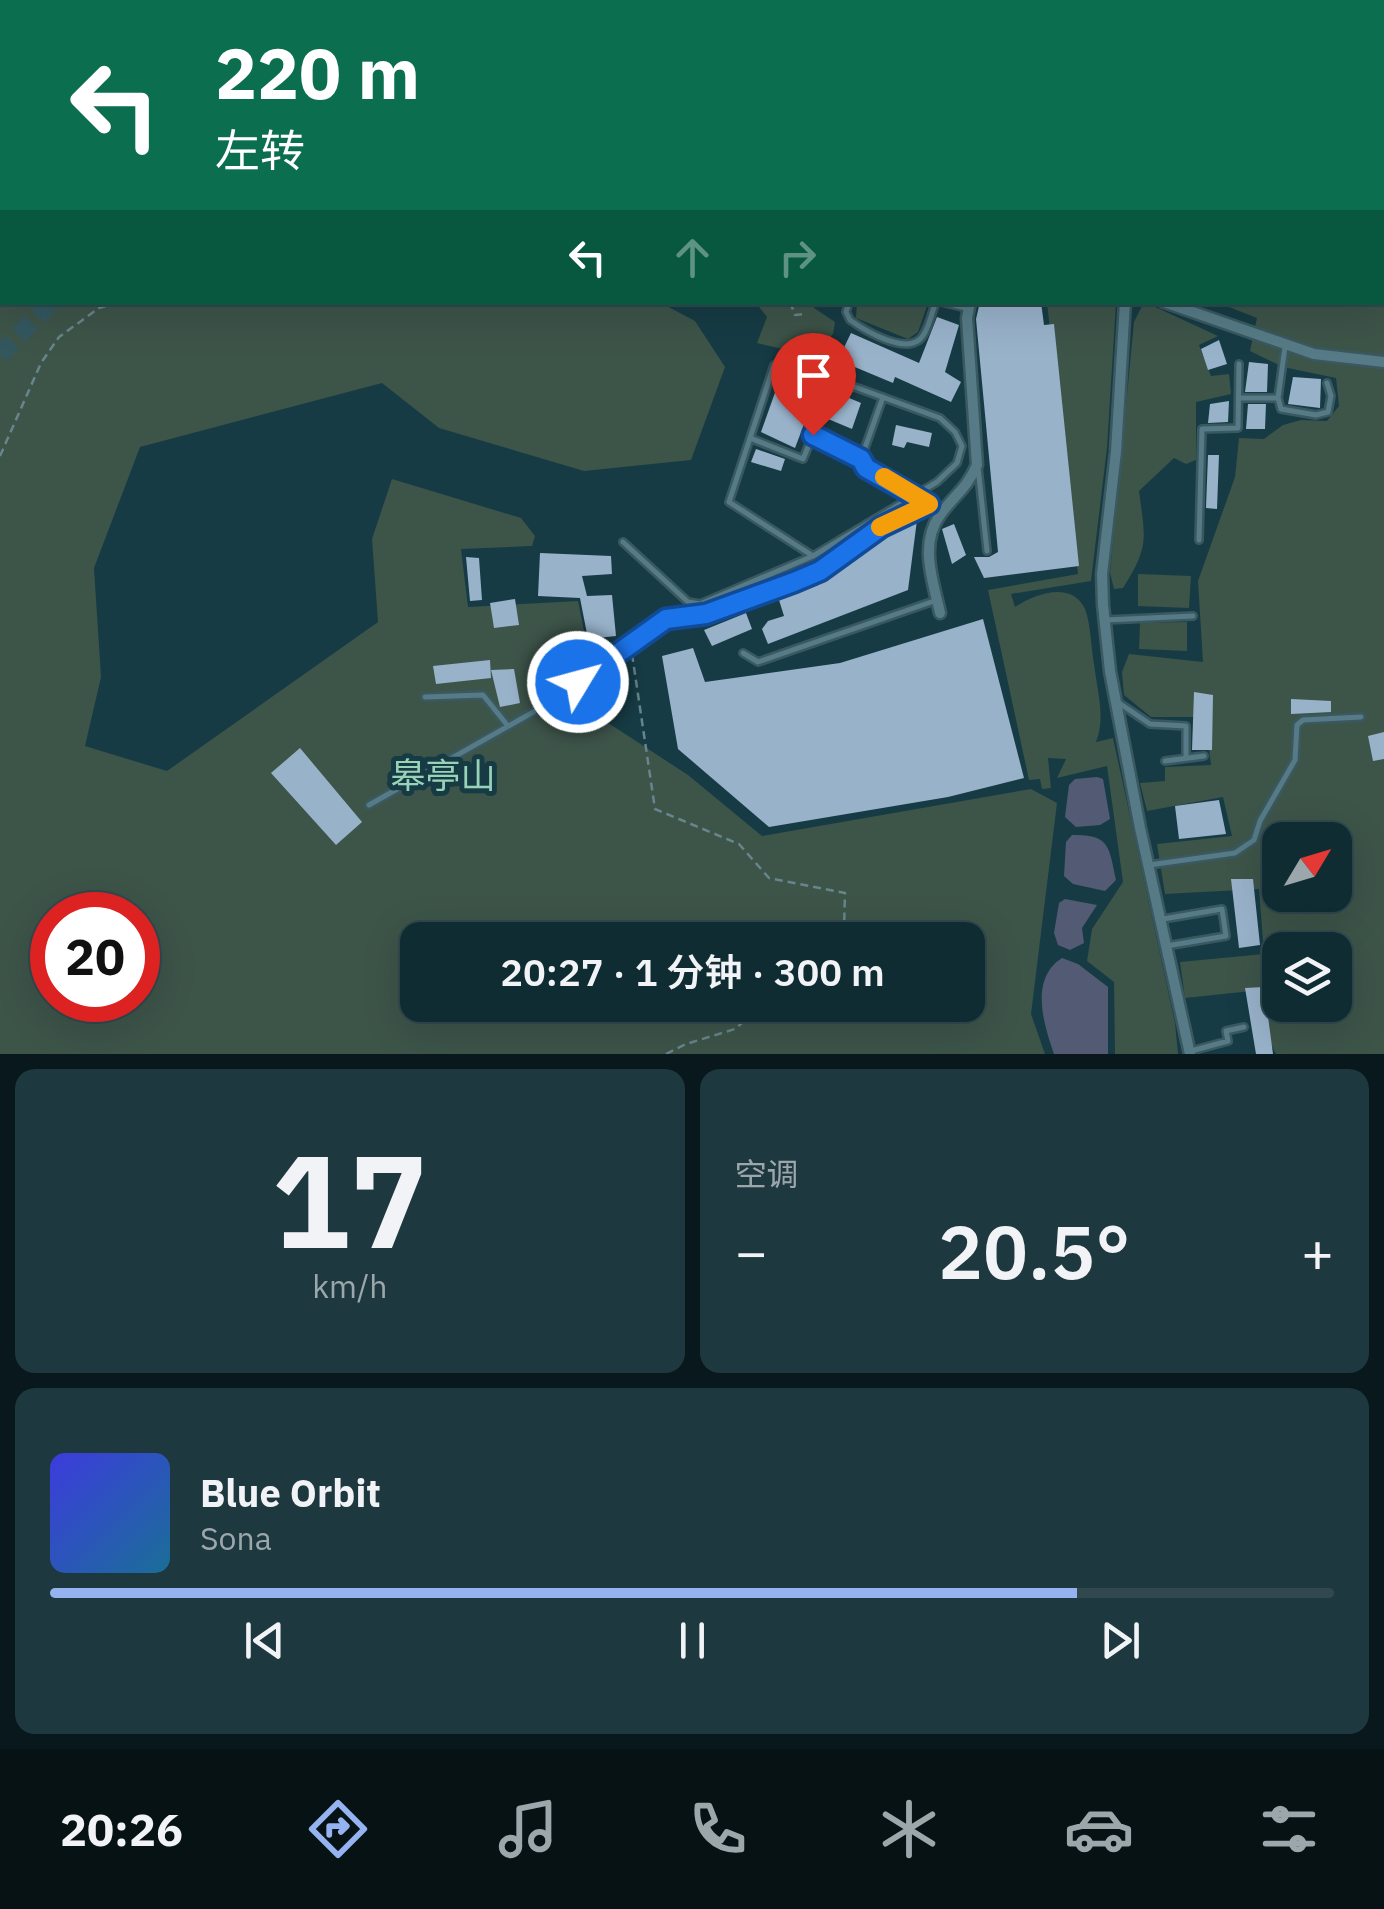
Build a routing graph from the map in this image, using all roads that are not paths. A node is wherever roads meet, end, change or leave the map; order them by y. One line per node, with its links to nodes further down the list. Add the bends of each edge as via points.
1 (848, 305): 2 (lane, via 850,320 903,345 923,336)
2 (937, 305)
3 (1126, 305): 26 (street, via 1102,574)
4 (1173, 305): 6 (street)
5 (970, 306): 15 (street)
6 (1285, 344): 7 (street); 12 (lane)
7 (1384, 362)
8 (1239, 364): 11 (lane)
9 (1327, 383): 12 (lane, via 1328,412 1281,409)
10 (882, 397): 13 (lane, via 786,362 774,365); 14 (lane); 16 (lane, via 940,418 962,446 956,463)
11 (1238, 398): 12 (lane); 19 (lane, via 1238,428 1202,429)
12 (1278, 398)
13 (750, 438): 14 (lane, via 803,459 813,435); 22 (lane, via 730,502)
14 (861, 459): 16 (lane)
15 (977, 464): 18 (street, via 968,486); 21 (lane)
16 (917, 494): 17 (lane); 22 (lane)
17 (929, 504): 18 (lane); 31 (lane, via 881,527 820,571 706,614 666,619)
18 (941, 514): 23 (street, via 928,560)
19 (1199, 540)
20 (623, 542): 22 (lane, via 688,602 700,604)
21 (987, 551)
22 (813, 556)
23 (937, 600): 24 (street); 27 (lane, via 758,662)
24 (940, 613)
25 (1193, 616): 26 (lane)
26 (1105, 620): 29 (street)
27 (742, 653)
28 (426, 697): 31 (lane, via 483,696)
29 (1116, 702): 33 (lane, via 1150,724 1186,726); 36 (street)
30 (1362, 716): 36 (lane, via 1297,725 1295,760 1254,840 1235,853)
31 (508, 726): 35 (lane)
32 (1204, 756): 33 (lane)
33 (1186, 758): 34 (lane)
34 (1165, 761)
35 (369, 804)
36 (1148, 865): 37 (street)
37 (1160, 919): 38 (street); 38 (lane, via 1222,910 1226,936)
38 (1166, 946): 40 (street)
39 (1244, 1027): 40 (lane, via 1226,1031 1228,1041)
40 (1190, 1053)

